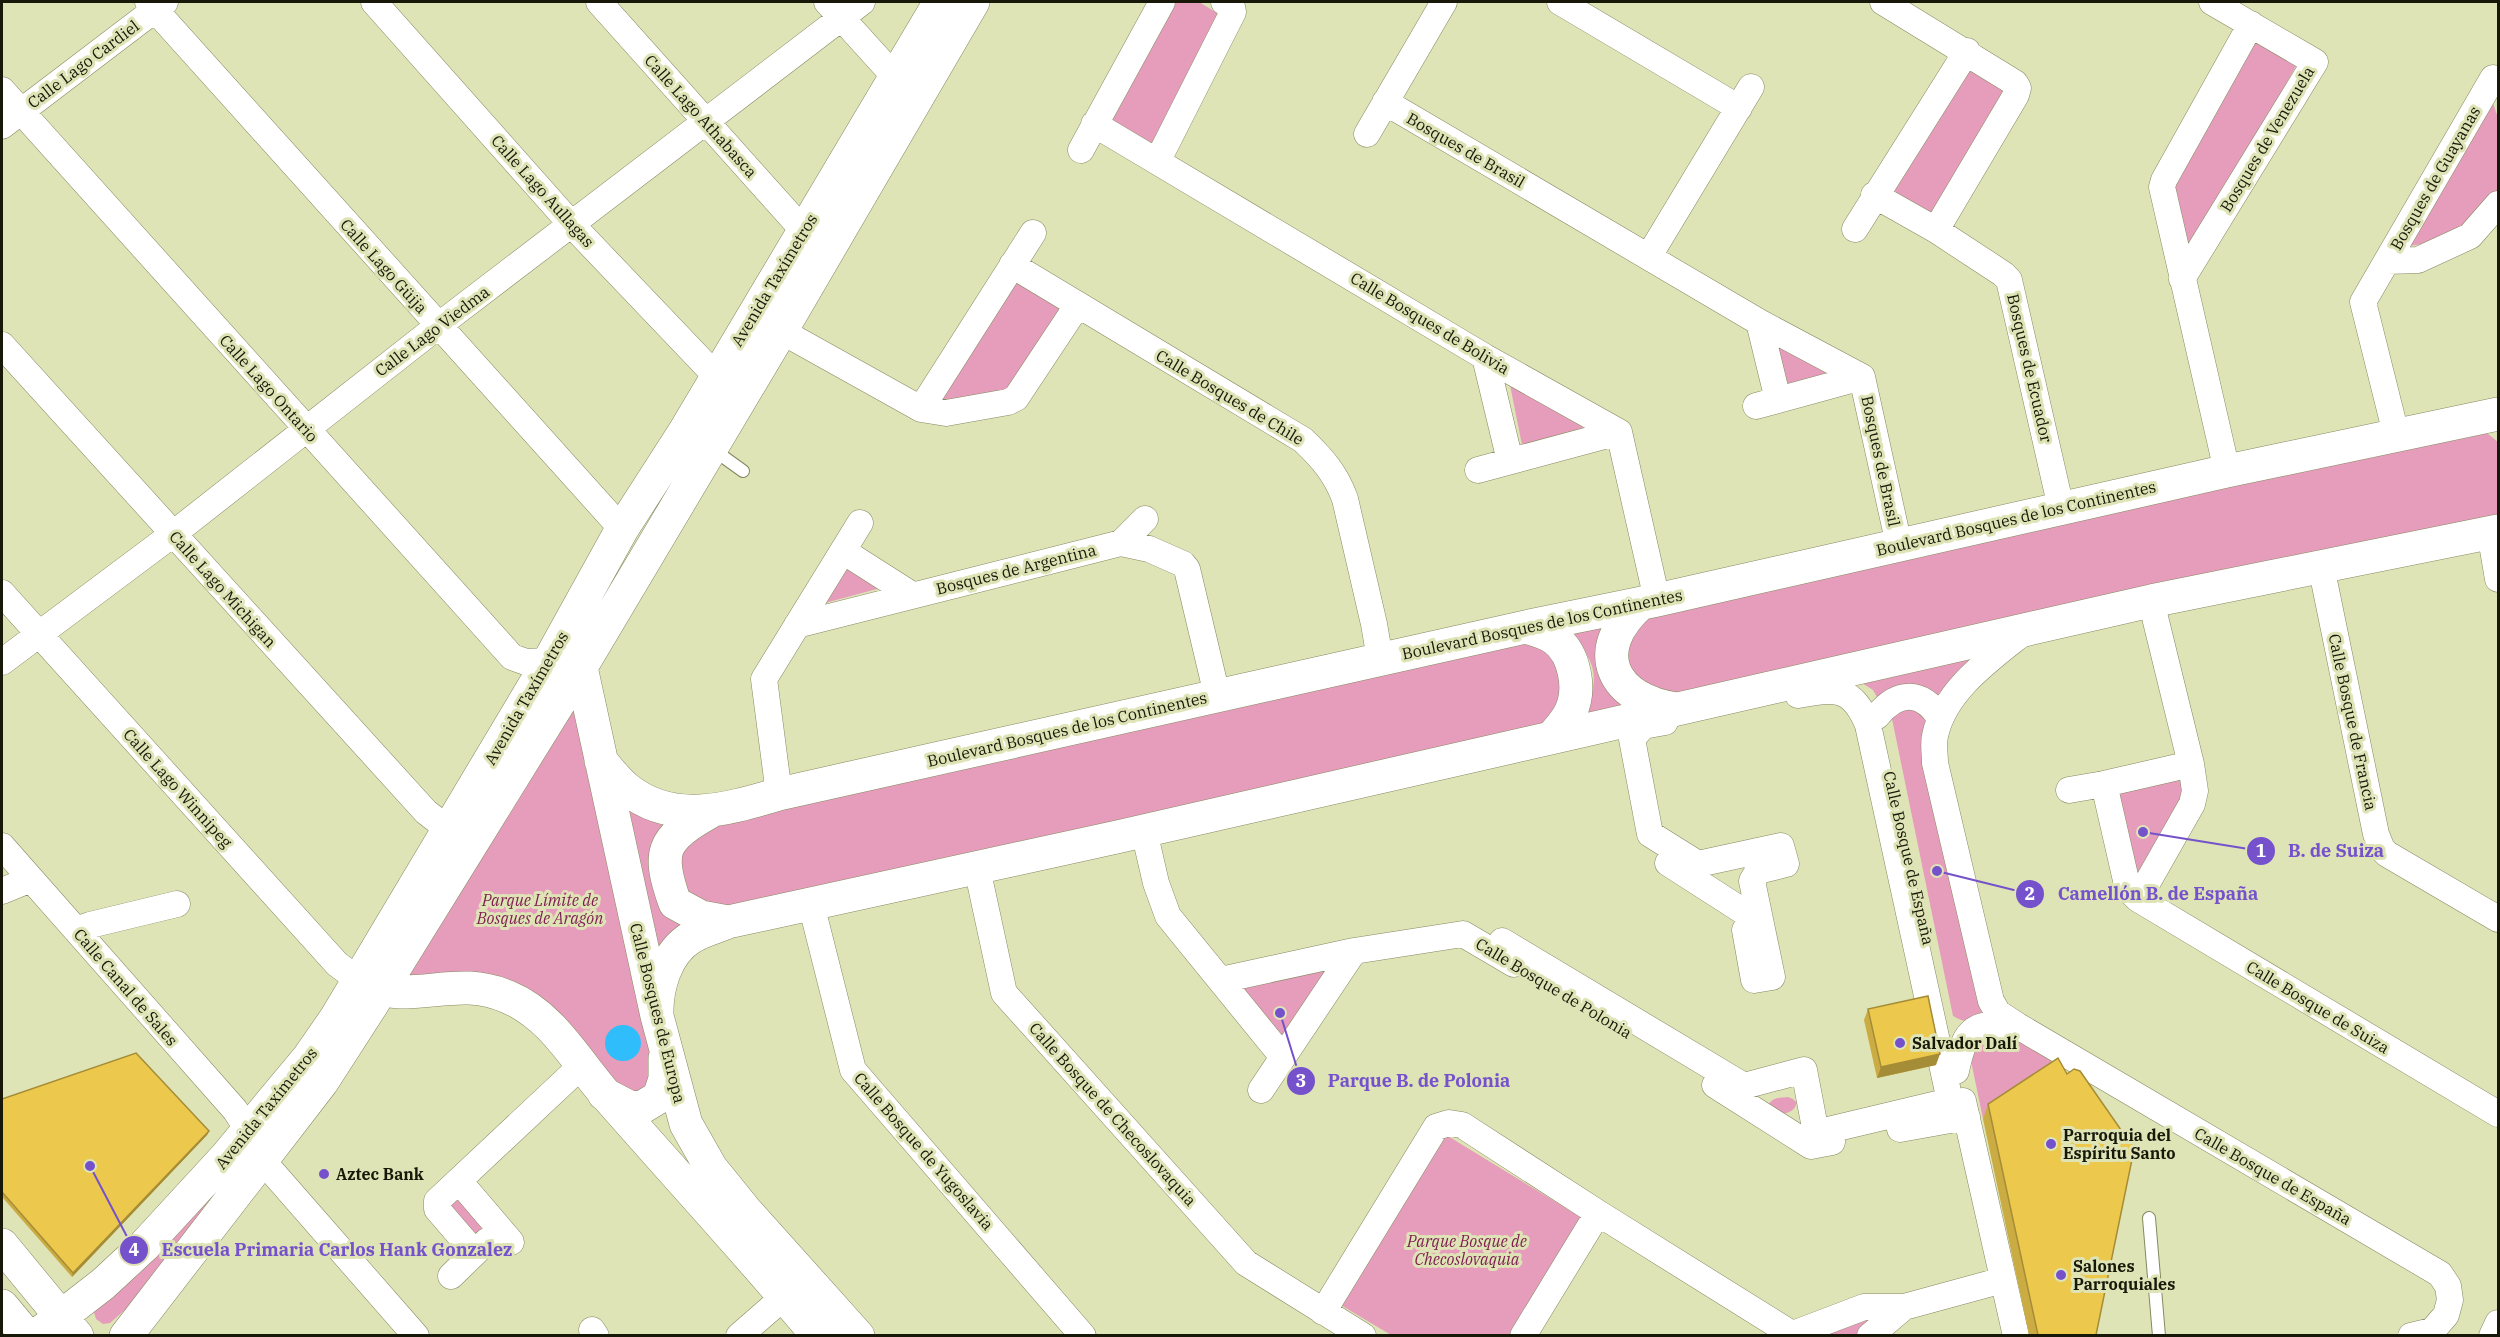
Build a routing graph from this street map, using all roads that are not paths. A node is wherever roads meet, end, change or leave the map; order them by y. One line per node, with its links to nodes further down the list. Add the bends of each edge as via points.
1 (374, 2): 29 (street, Calle Lago Aullagas)
2 (599, 2): 21 (street, Calle Lago Athabasca)
3 (862, 2): 13 (street, Calle Lago Viedma)
4 (940, 2): 16 (street, Avenida Taxímetros)
5 (973, 2): 24 (street, Avenida Taxímetros)
6 (1162, 2): 22 (street)
7 (1224, 2): 26 (street, via 1233,12)
8 (1444, 2): 19 (street)
9 (1560, 2): 34 (street, via 1745,98)
10 (1883, 2): 15 (street)
11 (2212, 2): 14 (street, Bosques de Venezuela)
12 (156, 4): 20 (street, Calle Lago Cardiel); 40 (street, Calle Lago Güija)
13 (835, 10): 16 (street); 21 (street, Calle Lago Viedma)
14 (2250, 24): 37 (street, via 2163,184); 37 (street, Bosques de Venezuela, via 2315,62)
15 (1967, 51): 27 (street); 32 (street, via 2015,83 2018,92)
16 (895, 77): 24 (street, Avenida Taxímetros)
17 (2, 90): 20 (street, Calle Lago Ontario)
18 (2499, 93): 35 (street, Bosques de Guayanas, via 2493,78)
19 (1385, 102): 23 (street); 34 (street, Bosques de Brasil)
20 (11, 119): 48 (street, Calle Lago Ontario)
21 (705, 122): 29 (street, Calle Lago Viedma); 31 (street, Calle Lago Athabasca)
22 (1094, 124): 25 (street); 26 (street, Calle Bosques de Bolivia)
23 (1367, 134)
24 (871, 147): 31 (street, Avenida Taxímetros); 41 (street, Avenida Taxímetros)
25 (1081, 150)
26 (1158, 160): 43 (street, Calle Bosques de Bolivia)
27 (1874, 195): 30 (street); 32 (street, Bosques de Ecuador)
28 (2499, 204): 35 (street, Bosques de Guayanas, via 2470,236 2418,260)
29 (572, 225): 40 (street, Calle Lago Viedma); 44 (street, Calle Lago Aullagas)
30 (1855, 229)
31 (803, 230): 44 (street, Avenida Taxímetros)
32 (1936, 231): 56 (street, Bosques de Ecuador, via 2009,280)
33 (1033, 233): 36 (street)
34 (1649, 256): 39 (street, Bosques de Brasil)
35 (2387, 261): 50 (street, Bosques de Guayanas, via 2363,302)
36 (1012, 265): 38 (street, Calle Bosques de Chile); 46 (street)
37 (2182, 279): 55 (street)
38 (1077, 306): 46 (street, via 1016,398 946,412); 75 (street, Calle Bosques de Chile, via 1303,440 1326,463 1345,499)
39 (1759, 322): 45 (street, Bosques de Brasil); 45 (street, Bosques de Brasil, via 1767,403)
40 (438, 326): 48 (street, Calle Lago Viedma); 59 (street, Calle Lago Güija)
41 (781, 331): 46 (street); 51 (street, Avenida Taxímetros)
42 (2, 345): 61 (street, Calle Lago Michigan)
43 (1485, 357): 49 (street, Calle Bosques de Bolivia); 52 (street)
44 (717, 377): 51 (street, Avenida Taxímetros)
45 (1862, 377): 63 (street, Bosques de Brasil)
46 (921, 409)
47 (2491, 420): 50 (street, Boulevard Bosques de los Continentes)
48 (306, 428): 61 (street, Calle Lago Viedma); 77 (street, Calle Lago Ontario, via 512,657 526,662)
49 (1619, 432): 52 (street); 70 (street)
50 (2396, 434): 55 (street, Boulevard Bosques de los Continentes)
51 (698, 439): 54 (lane); 59 (street, Avenida Taxímetros); 78 (street, Avenida Taxímetros)
52 (1510, 461): 53 (street)
53 (1478, 470)
54 (743, 471)
55 (2227, 471): 56 (street, Boulevard Bosques de los Continentes)
56 (2061, 508): 63 (street, Boulevard Bosques de los Continentes)
57 (1145, 519): 62 (street)
58 (860, 523): 64 (street)
59 (622, 529): 77 (street, Avenida Taxímetros)
60 (2494, 532): 65 (street); 66 (street)
61 (173, 534): 74 (street, Calle Lago Viedma); 92 (street, Calle Lago Michigan, via 426,812)
62 (1121, 543): 68 (street, Bosques de Argentina); 80 (street, Bosques de Argentina, via 1149,549 1188,569)
63 (1899, 545): 70 (street, Boulevard Bosques de los Continentes)
64 (843, 551): 68 (street); 71 (street)
65 (2321, 566): 69 (street); 104 (street, Calle Bosque de Francia, via 2373,822 2382,849)
66 (2499, 579)
67 (2, 593): 74 (street, Calle Lago Winnipeg)
68 (912, 595): 71 (street, Bosques de Argentina)
69 (2151, 601): 73 (street); 87 (street)
70 (1649, 602): 72 (street, Boulevard Bosques de los Continentes); 81 (street, via 1621,625 1611,646 1615,671 1632,694)
71 (797, 625): 90 (street, via 764,683)
72 (1526, 627): 75 (street, Boulevard Bosques de los Continentes); 85 (street, via 1562,645 1576,678 1571,712)
73 (2024, 632): 79 (street); 83 (street, Calle Bosque de España, via 1971,674)
74 (38, 633): 76 (street, Calle Lago Viedma); 112 (street, Calle Lago Winnipeg, via 337,964)
75 (1380, 659): 80 (street, Boulevard Bosques de los Continentes)
76 (2, 662)
77 (549, 662): 78 (street); 92 (street, Avenida Taxímetros)
78 (581, 667): 86 (street, Calle Bosques de Europa); 112 (street, Avenida Taxímetros)
79 (1816, 678): 81 (street); 82 (street, Calle Bosque de España, via 1855,689 1869,699)
80 (1217, 695): 90 (street, Boulevard Bosques de los Continentes)
81 (1683, 709): 84 (street)
82 (1877, 716): 83 (street, via 1899,698 1921,697); 118 (street, Calle Bosque de España)
83 (1940, 718): 114 (street, Calle Bosque de España, via 1934,737 1935,763 1989,994 1998,1013)
84 (1617, 723): 85 (street); 98 (street, via 1638,842)
85 (1552, 737): 93 (street)
86 (601, 761): 91 (street, Boulevard Bosques de los Continentes, via 626,788 644,800 666,809); 113 (street, Calle Bosques de Europa)
87 (2191, 764): 88 (street); 101 (street, via 2195,798)
88 (2104, 784): 89 (street); 101 (street, via 2128,889)
89 (2069, 790)
90 (779, 794): 91 (street, Boulevard Bosques de los Continentes)
91 (708, 813): 105 (street, via 683,827 669,845 664,859 665,874 675,903 701,917)
92 (448, 829): 112 (street, Avenida Taxímetros)
93 (1144, 831): 97 (street); 111 (street, via 1168,916)
94 (2, 846): 99 (street, Calle Canal de Sales)
95 (1774, 856): 96 (street)
96 (1741, 863): 98 (street); 106 (street)
97 (977, 868): 103 (street); 137 (street, Calle Bosque de Checoslovaquia, via 1004,993 1246,1263)
98 (1688, 876): 106 (street)
99 (31, 879): 100 (street); 107 (street, Calle Canal de Sales)
100 (2, 891)
101 (2138, 899): 122 (street, Calle Bosque de Suiza)
102 (177, 904): 107 (street)
103 (811, 904): 105 (street); 148 (street, Calle Bosque de Yugoslavia, via 854,1070)
104 (2499, 919)
105 (728, 922): 113 (street, via 693,936 674,951 657,998)
106 (1747, 923): 108 (street, via 1754,980 1772,977 1752,881 1758,871 1786,864 1781,846 1698,864 1650,834 1632,739 1643,726 1828,689 1847,696 1861,707 1868,725 1950,1101 1816,1133 1804,1070 1744,1086); 110 (street)
107 (76, 930): 124 (street, Calle Canal de Sales, via 235,1110)
108 (1502, 941)
109 (1354, 951): 111 (street, Calle Bosque de Polonia); 116 (street); 121 (street, Calle Bosque de Polonia, via 1463,934)
110 (1761, 969)
111 (1221, 980): 116 (street)
112 (369, 984): 117 (street, via 399,992 487,988 530,1009 558,1034); 124 (street, Avenida Taxímetros, via 336,1018); 126 (street, Avenida Taxímetros, via 322,1082)
113 (657, 1016): 115 (street, Calle Bosques de Europa)
114 (2018, 1026): 118 (street, Calle Bosque de España, via 1991,1023 1977,1028 1966,1036); 140 (street, Calle Bosque de España, via 2440,1274 2448,1286 2446,1315)
115 (664, 1050): 120 (street, via 665,1079 658,1097 635,1108); 147 (street, Calle Bosques de Europa, via 686,1124 711,1168)
116 (1282, 1056): 119 (street)
117 (582, 1065): 120 (street); 127 (street)
118 (1956, 1071): 123 (street, Calle Bosque de España)
119 (1261, 1090)
120 (604, 1094): 134 (street)
121 (1739, 1099): 125 (street, Calle Bosque de Polonia); 125 (street, via 1798,1083)
122 (2499, 1114)
123 (1966, 1117): 125 (street); 133 (street, Calle Bosque de España)
124 (248, 1130): 139 (street, Avenida Taxímetros, via 144,1246 102,1284)
125 (1811, 1146)
126 (261, 1160): 143 (street, Avenida Taxímetros); 144 (street)
127 (459, 1181): 131 (street, via 435,1204); 131 (street, via 506,1236)
128 (1598, 1213): 137 (street, via 1462,1125 1436,1127); 150 (street); 151 (street)
129 (2149, 1218): 154 (lane)
130 (2, 1245): 139 (street)
131 (474, 1252): 132 (street)
132 (451, 1276)
133 (2003, 1280): 136 (street); 153 (street, Calle Bosque de España)
134 (784, 1296): 145 (street); 146 (street)
135 (2, 1306): 141 (street)
136 (1904, 1307): 151 (street, via 1864,1307); 152 (street)
137 (1323, 1312): 149 (street, Calle Bosque de Checoslovaquia)
138 (2499, 1323): 155 (street)
139 (69, 1325): 142 (street, Avenida Taxímetros)
140 (2422, 1333)
141 (27, 1335)
142 (36, 1335)
143 (126, 1335)
144 (416, 1335)
145 (739, 1335)
146 (818, 1335)
147 (858, 1335)
148 (1083, 1335)
149 (1363, 1335)
150 (1523, 1335)
151 (1794, 1335)
152 (1870, 1335)
153 (2016, 1335)
154 (2159, 1335)
155 (2492, 1335)

